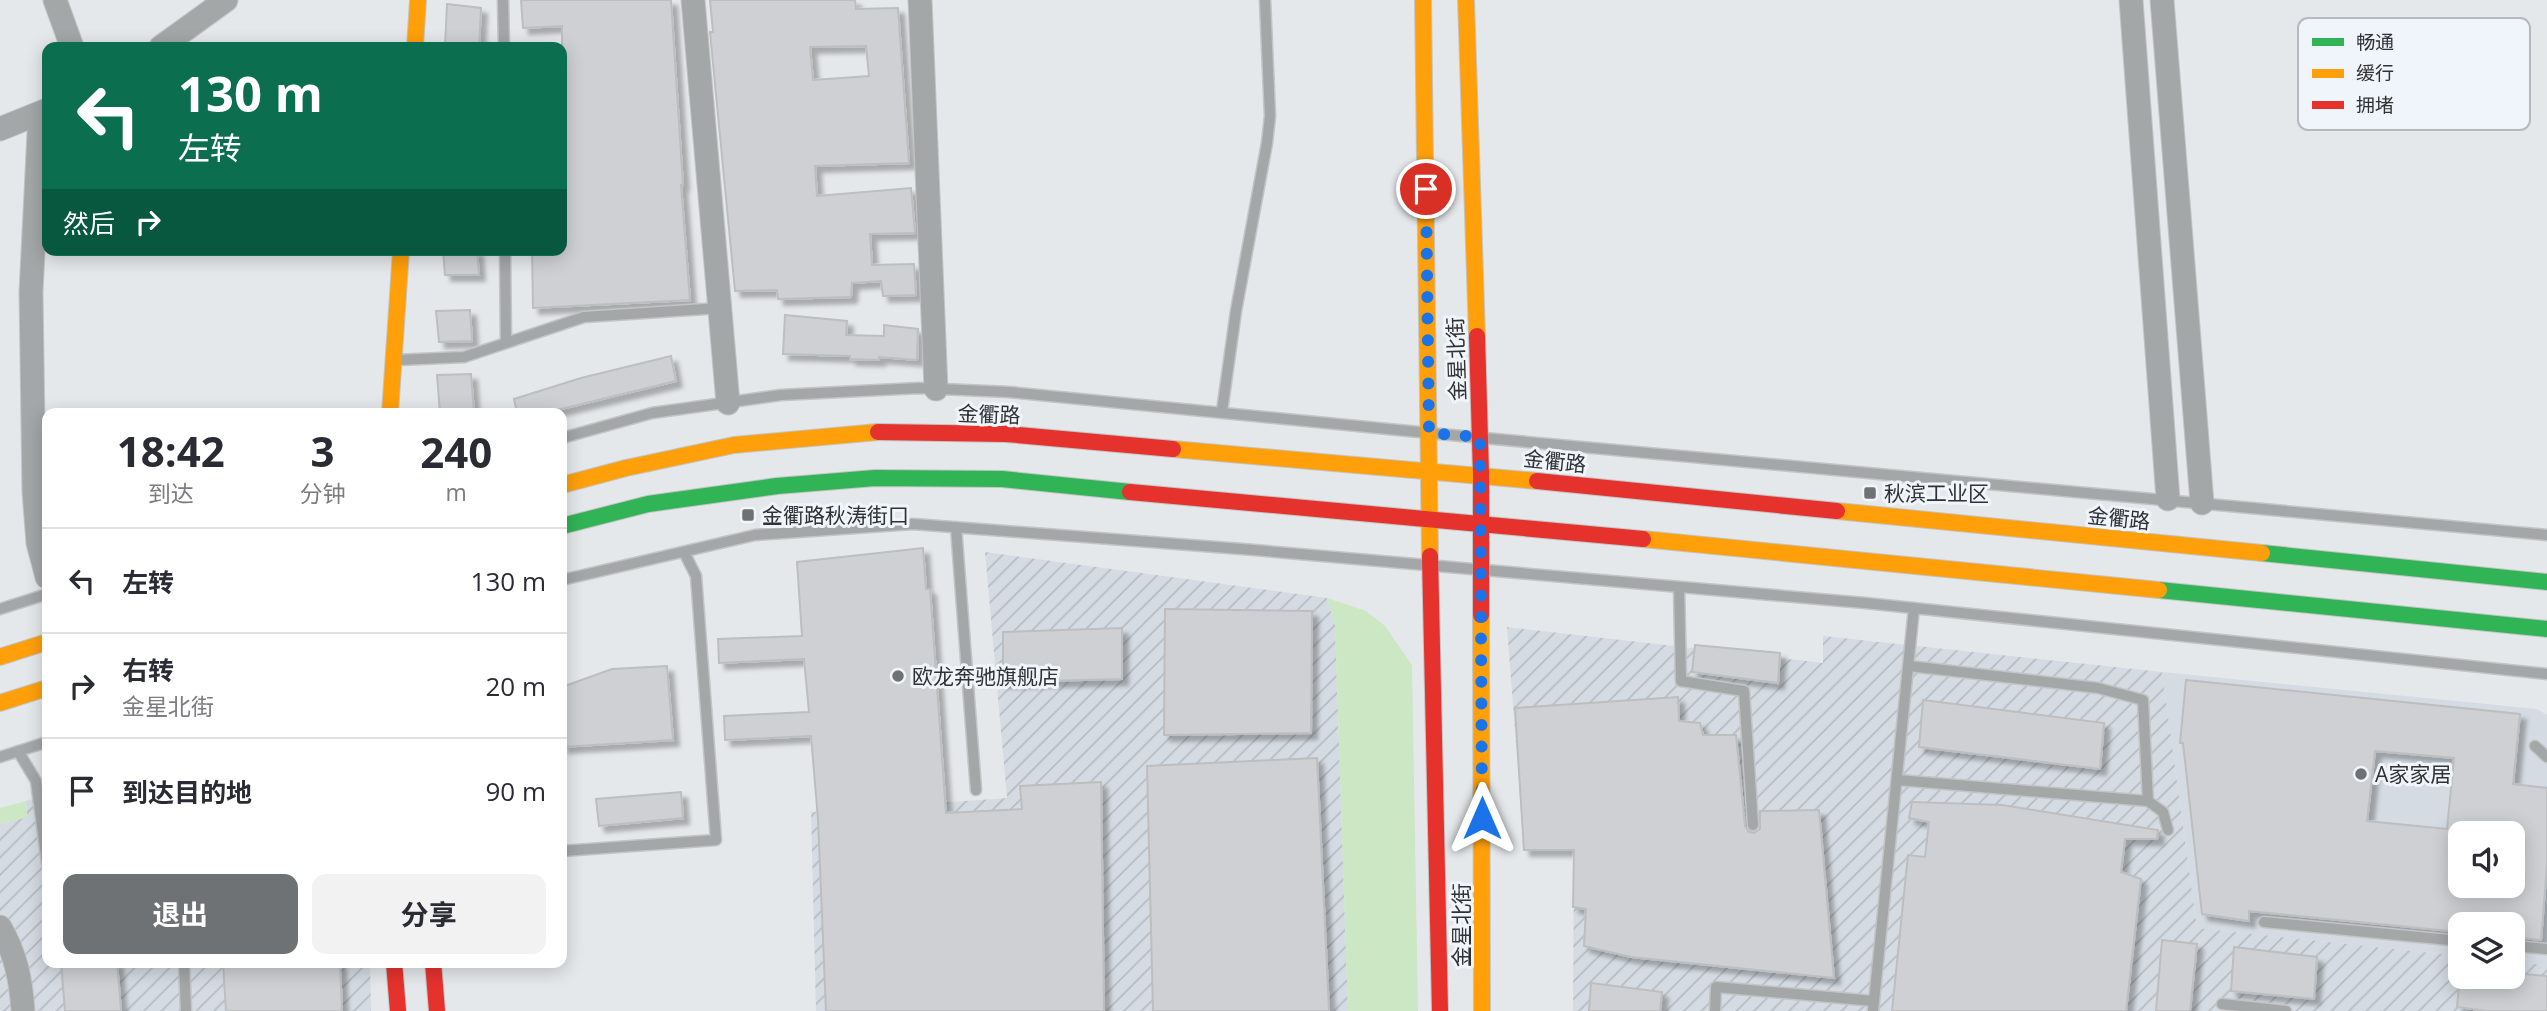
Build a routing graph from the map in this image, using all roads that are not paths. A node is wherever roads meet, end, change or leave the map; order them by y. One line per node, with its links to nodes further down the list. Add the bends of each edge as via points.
1 (55, 0): 12 (street)
2 (226, 0): 13 (street)
3 (418, 0): 14 (main road)
4 (503, 0): 15 (lane)
5 (693, 0): 21 (street)
6 (920, 0): 24 (street)
7 (1265, 0): 27 (lane, via 1270,116)
8 (1423, 0): 28 (main road, 金星北街)
9 (1466, 0): 29 (main road, 金星北街)
10 (2131, 0): 34 (street)
11 (2162, 0): 35 (street)
12 (70, 42)
13 (167, 42)
14 (415, 42)
15 (504, 42)
16 (42, 112): 17 (street)
17 (0, 129)
18 (42, 141): 42 (street, via 31,305 34,492)
19 (401, 256): 23 (main road)
20 (505, 256): 22 (lane)
21 (720, 308): 22 (lane, via 584,317); 25 (street)
22 (506, 343): 23 (lane, via 464,357)
23 (393, 360): 26 (main road)
24 (936, 389): 25 (lane, via 781,395); 27 (lane)
25 (729, 403): 30 (lane, via 652,413)
26 (390, 408)
27 (1222, 411): 28 (lane)
28 (1429, 433): 29 (lane); 31 (main road, 金星北街)
29 (1480, 437): 32 (main road, 金星北街); 34 (lane)
30 (567, 438)
31 (1429, 473): 32 (main road, 金衢路); 33 (main road, 金衢路, via 1006,434 871,432 734,445); 36 (main road, 金星北街)
32 (1481, 475): 37 (main road, 金星北街); 46 (main road, 金衢路)
33 (567, 484)
34 (2168, 499): 35 (lane)
35 (2202, 503): 40 (lane)
36 (1429, 520): 37 (main road); 38 (main road, via 1002,479 875,478 777,486 648,505); 43 (main road, 金星北街)
37 (1481, 523): 44 (main road, 金星北街); 51 (main road)
38 (567, 525)
39 (956, 527): 41 (lane, via 913,524 755,536); 43 (lane); 64 (lane)
40 (2547, 535)
41 (684, 552): 45 (lane); 69 (lane, via 696,576 716,841)
42 (42, 558)
43 (1430, 565): 44 (lane); 84 (main road, 金星北街)
44 (1481, 570): 47 (lane); 85 (main road, 金星北街)
45 (567, 579)
46 (2547, 582)
47 (1679, 587): 49 (lane); 66 (lane, via 1681,681 1744,691)
48 (42, 596): 50 (lane)
49 (1914, 608): 54 (lane); 55 (lane)
50 (0, 609)
51 (2547, 629)
52 (42, 644): 53 (main road)
53 (0, 657)
54 (1909, 666): 63 (lane); 65 (lane, via 2098,688 2143,700)
55 (2547, 674)
56 (42, 690): 57 (main road)
57 (0, 703)
58 (42, 744): 60 (lane)
59 (2535, 746): 62 (lane)
60 (19, 751): 61 (lane); 67 (lane, via 36,781)
61 (0, 757)
62 (2547, 757)
63 (1898, 780): 65 (lane); 79 (lane)
64 (976, 790)
65 (2148, 801): 68 (lane, via 2163,812)
66 (1753, 825)
67 (42, 826)
68 (2168, 830)
69 (567, 851)
70 (2264, 922): 72 (lane)
71 (0, 927): 80 (street, via 11,945 22,984)
72 (2448, 940)
73 (2525, 947): 74 (lane)
74 (2547, 949)
75 (184, 968): 81 (lane)
76 (394, 968): 82 (main road)
77 (433, 968): 83 (main road)
78 (2222, 1004): 87 (lane)
79 (1874, 1006): 86 (lane, via 1716,987)
80 (23, 1011)
81 (186, 1011)
82 (397, 1011)
83 (437, 1011)
84 (1440, 1011)
85 (1482, 1011)
86 (1715, 1011)
87 (2286, 1011)

